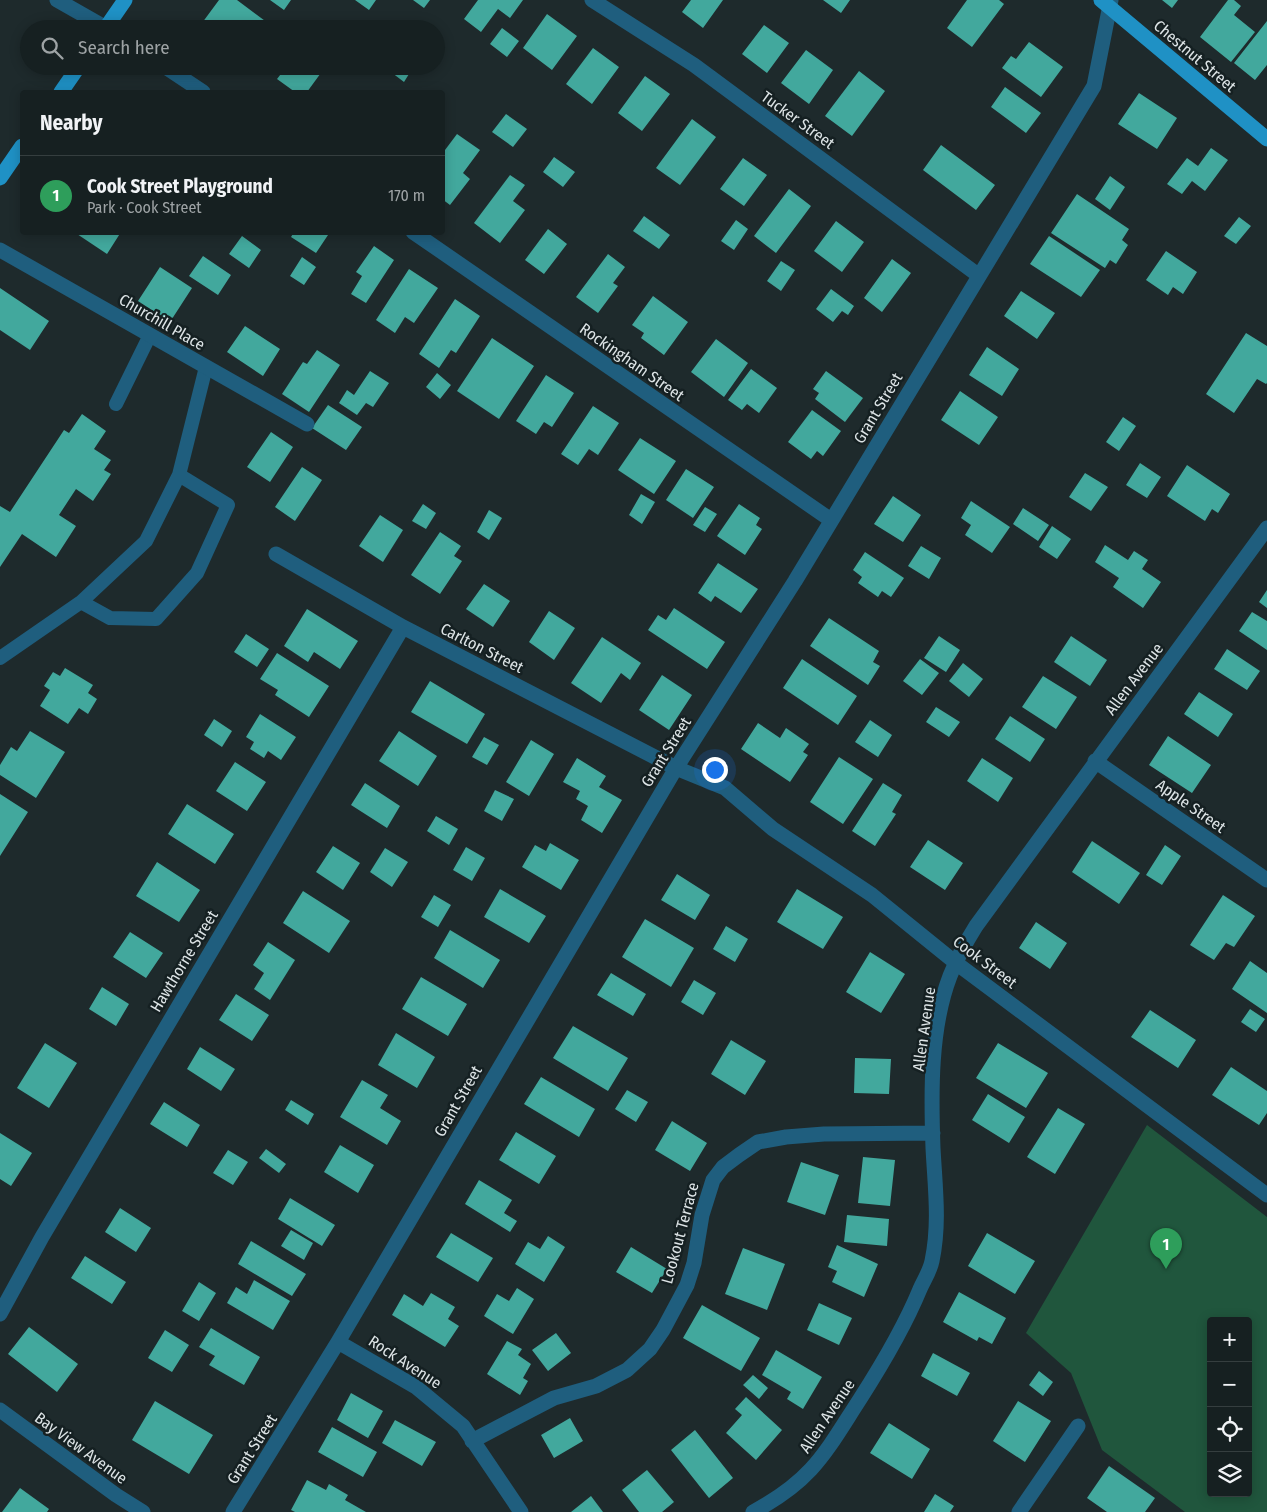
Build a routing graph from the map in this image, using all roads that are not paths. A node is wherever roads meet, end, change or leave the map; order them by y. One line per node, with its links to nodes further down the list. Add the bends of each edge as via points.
1 (57, 0): 5 (street)
2 (125, 0): 6 (main road)
3 (592, 0): 16 (street, Tucker Street, via 694,65)
4 (1107, 2): 11 (main road, Chestnut Street); 16 (street, Grant Street, via 1094,86)
5 (92, 20)
6 (111, 20)
7 (73, 75): 9 (main road)
8 (178, 75): 10 (street)
9 (62, 90)
10 (200, 90)
11 (1267, 139)
12 (20, 149): 13 (main road)
13 (0, 178)
14 (417, 235): 22 (street, Rockingham Street)
15 (0, 250): 17 (street, Churchill Place)
16 (978, 275): 22 (street, Grant Street)
17 (150, 335): 18 (street, Churchill Place); 19 (lane)
18 (206, 367): 20 (street, Churchill Place); 21 (lane)
19 (116, 404)
20 (307, 424)
21 (179, 475): 25 (lane, via 146,540); 25 (lane, via 228,505 197,573 156,619 110,618)
22 (831, 520): 29 (street, Grant Street)
23 (1267, 529): 28 (street, Allen Avenue)
24 (276, 554): 26 (street, Carlton Street)
25 (81, 602): 27 (lane)
26 (403, 627): 29 (street, Carlton Street); 34 (street, Hawthorne Street, via 42,1237)
27 (0, 658)
28 (1095, 760): 30 (street, Apple Street); 31 (street, Allen Avenue, via 976,926)
29 (676, 768): 31 (street, Cook Street, via 724,788 773,828 872,895); 35 (street, Grant Street)
30 (1267, 880)
31 (956, 963): 32 (street, Allen Avenue, via 943,1001 938,1032); 33 (street, Cook Street)
32 (933, 1133): 38 (street, Lookout Terrace, via 786,1137 758,1142 739,1154 713,1180 702,1215 688,1285 650,1350 627,1370 596,1386 554,1398); 42 (street, Allen Avenue, via 937,1227 931,1263 909,1316 821,1460 799,1483)
33 (1267, 1195)
34 (0, 1314)
35 (338, 1342): 38 (street, Rock Avenue, via 416,1387 463,1426); 40 (street, Grant Street)
36 (0, 1410): 39 (street, Bay View Avenue)
37 (1078, 1426): 43 (street)
38 (472, 1441): 41 (street, Rock Avenue)
39 (143, 1512)
40 (233, 1512)
41 (521, 1512)
42 (753, 1512)
43 (1019, 1512)

